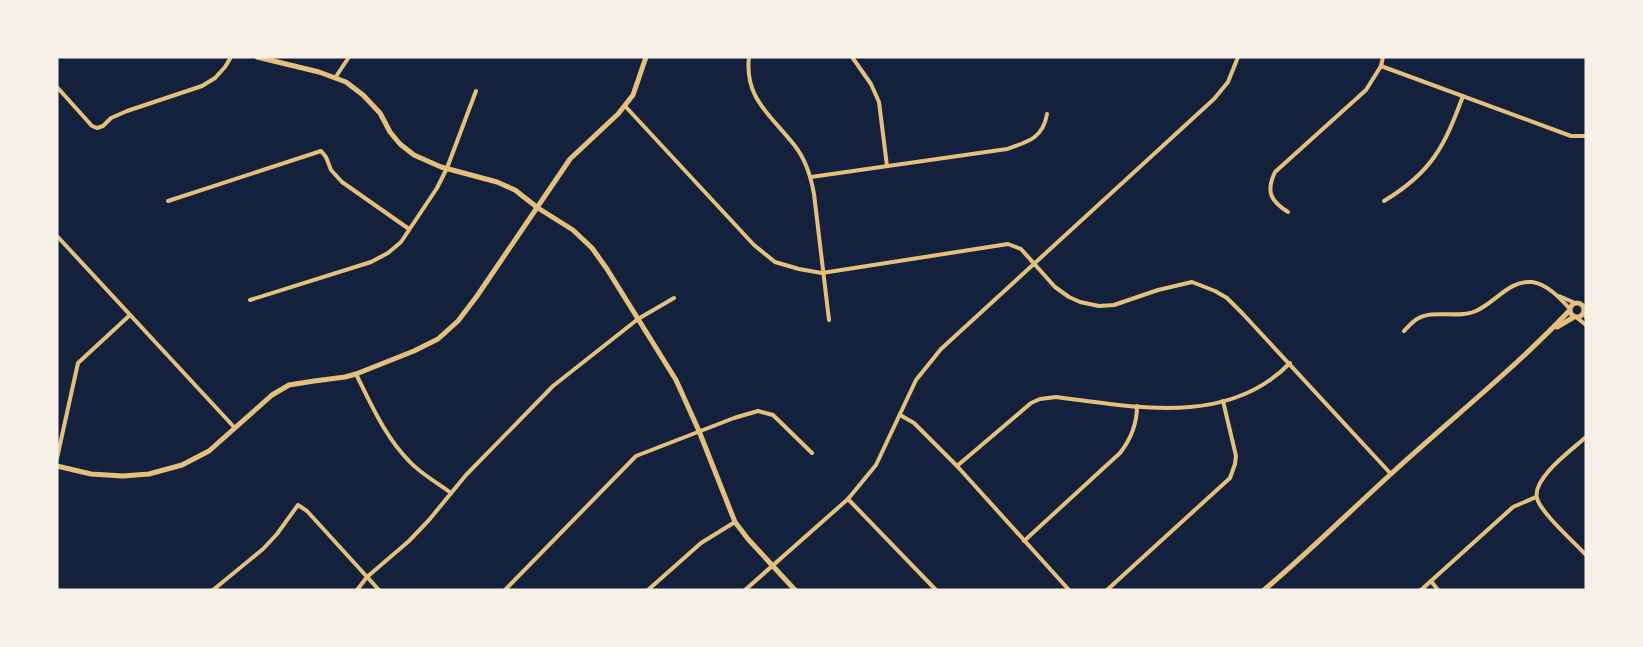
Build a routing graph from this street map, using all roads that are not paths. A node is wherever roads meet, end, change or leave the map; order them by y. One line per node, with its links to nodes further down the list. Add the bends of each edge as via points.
1 (231, 57): 11 (street, via 215,78 202,86 127,111 97,128)
2 (257, 57): 10 (street)
3 (349, 57): 10 (street)
4 (646, 57): 14 (street, via 633,95)
5 (749, 57): 19 (street, via 748,70 761,107 795,146)
6 (852, 57): 17 (street, via 879,102)
7 (1238, 57): 28 (street, via 1228,82 1214,99)
8 (1383, 57): 9 (street)
9 (1381, 66): 13 (street); 23 (street, via 1366,90 1275,171 1270,194)
10 (335, 78): 18 (street, via 363,95 395,138 414,155)
11 (57, 87)
12 (476, 91): 18 (street)
13 (1463, 96): 16 (street, via 1571,135); 21 (street, via 1434,158 1405,188)
14 (625, 106): 22 (street, via 570,159); 29 (street, via 754,245 775,262)
15 (1047, 114): 17 (street, via 1045,127 1027,143)
16 (1586, 136)
17 (887, 166): 19 (street)
18 (447, 168): 22 (street, via 497,182); 24 (street)
19 (811, 177): 29 (street)
20 (168, 201): 24 (street, via 321,151 342,182)
21 (1384, 201)
22 (538, 208): 38 (street, via 573,230 592,248); 44 (street, via 458,321 438,339)
23 (1288, 212)
24 (410, 229): 32 (street, via 401,242 371,262)
25 (57, 236): 26 (street)
26 (63, 243): 27 (street); 36 (street)
27 (57, 249)
28 (1034, 262): 29 (street, via 1021,249 1008,244); 43 (street, via 1069,297 1099,306 1192,282 1202,285 1227,298); 47 (street, via 941,349 915,380)
29 (822, 273): 39 (street)
30 (1556, 295): 34 (street); 35 (street); 42 (street, via 1534,282 1519,283 1476,311 1418,318)
31 (674, 298): 38 (street)
32 (250, 300)
33 (1586, 300): 34 (street)
34 (1582, 308): 35 (street); 37 (street, via 1581,316)
35 (1569, 309): 37 (street); 41 (street)
36 (130, 315): 48 (street); 52 (street, via 78,363)
37 (1575, 317): 40 (street); 41 (street)
38 (638, 319): 49 (street, via 676,380); 56 (street, via 553,386)
39 (829, 320)
40 (1586, 325)
41 (1553, 329): 55 (street)
42 (1404, 331)
43 (1290, 363): 45 (street, via 1260,388); 55 (street)
44 (356, 374): 48 (street, via 289,386); 56 (street, via 394,443 411,463)
45 (1223, 401): 46 (street, via 1174,409); 74 (street, via 1236,456 1230,478)
46 (1137, 406): 54 (street, via 1056,397 1040,399); 60 (street, via 1134,430 1120,453)
47 (900, 416): 54 (street, via 915,423); 58 (street, via 876,465)
48 (234, 427): 53 (street, via 209,451 182,465 149,474 91,474)
49 (699, 431): 51 (street, via 758,411 773,415); 59 (street); 68 (street, via 636,456)
50 (1585, 440): 57 (street, via 1544,476)
51 (812, 453)
52 (57, 458)
53 (57, 466)
54 (957, 466): 60 (street)
55 (1391, 474): 75 (street)
56 (451, 492): 63 (street, via 409,541)
57 (1536, 497): 61 (street, via 1544,511); 64 (street, via 1513,507)
58 (848, 499): 62 (street); 72 (street)
59 (735, 522): 62 (street); 69 (street, via 700,543)
60 (1024, 541): 73 (street)
61 (1586, 555)
62 (772, 566): 70 (street); 71 (street)
63 (367, 577): 65 (street, via 298,505 263,549); 66 (street); 67 (street)
64 (1431, 581): 76 (street); 77 (street)
65 (213, 590)
66 (357, 590)
67 (379, 590)
68 (505, 590)
69 (648, 590)
70 (745, 590)
71 (795, 590)
72 (936, 590)
73 (1070, 590)
74 (1107, 590)
75 (1264, 590)
76 (1421, 590)
77 (1438, 590)

